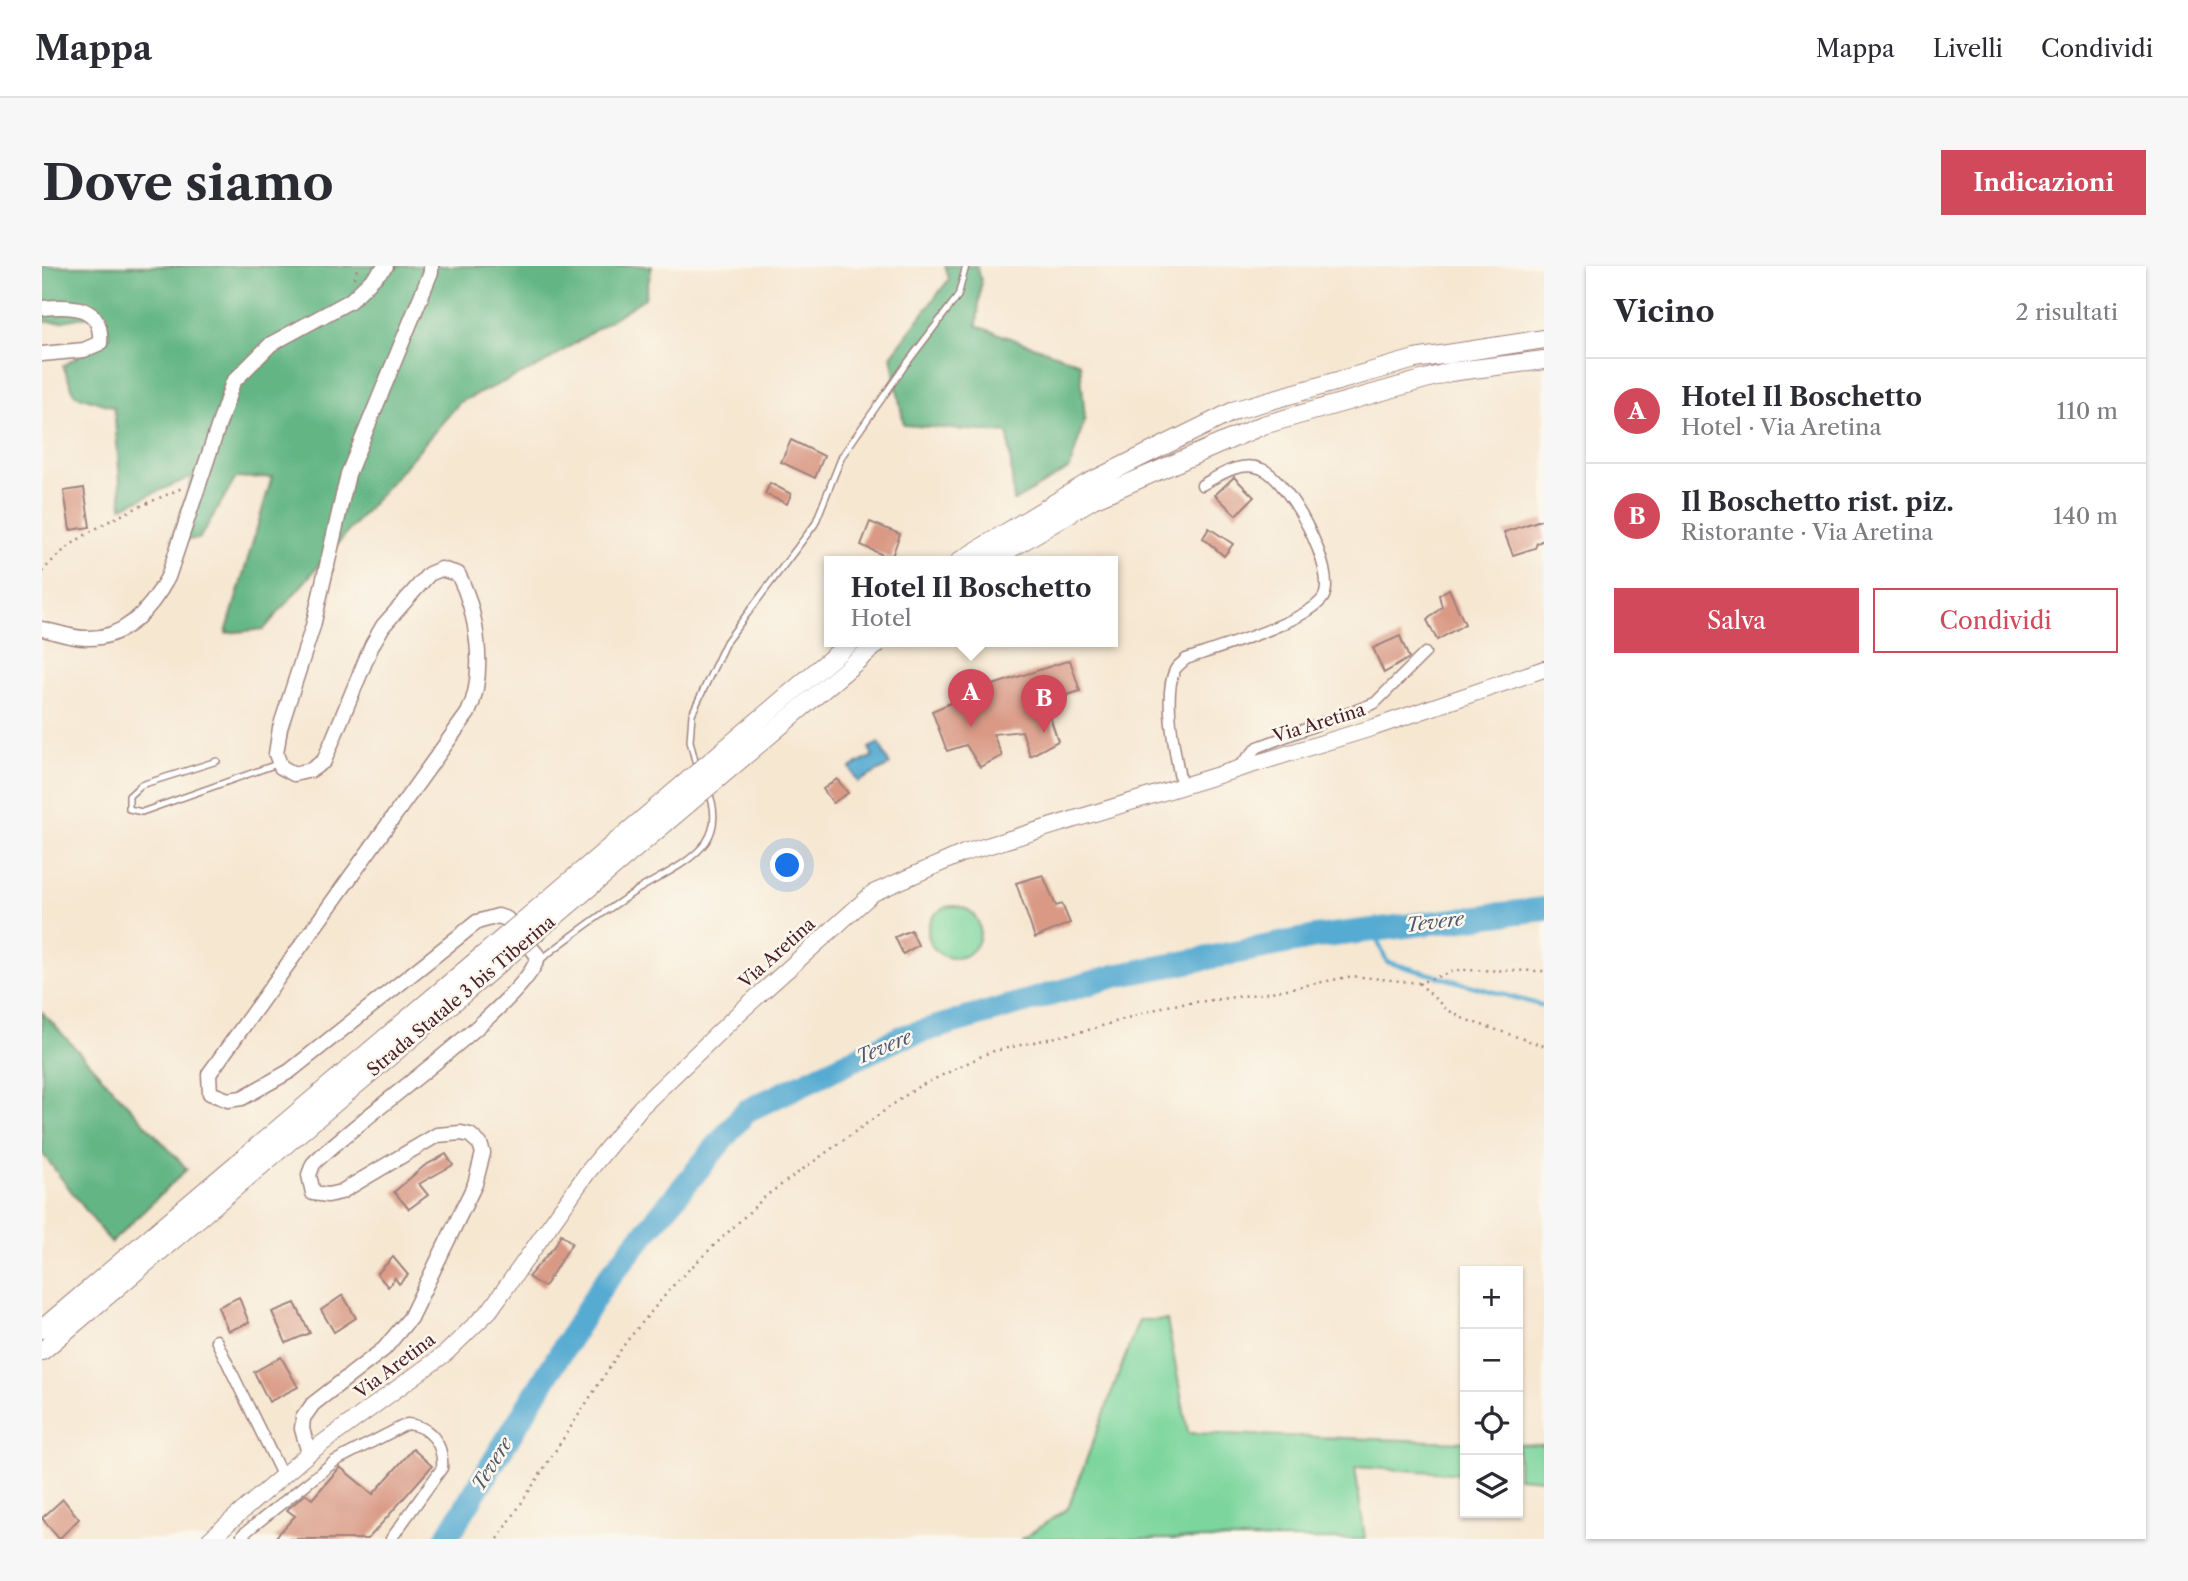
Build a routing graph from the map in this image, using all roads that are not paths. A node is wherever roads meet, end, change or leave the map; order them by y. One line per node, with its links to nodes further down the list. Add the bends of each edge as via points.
1 (386, 266): 11 (street, via 350,301 271,344 233,382 168,577 156,600 122,630 105,637 83,639)
2 (431, 266): 17 (street, via 348,474 313,626 280,728 276,754)
3 (966, 266): 21 (lane, via 958,296 842,456 815,524 733,632 702,687 692,714 690,741 692,759 714,802 715,817 707,841)
4 (42, 308): 6 (street, via 84,311 101,327 100,343 83,350)
5 (1544, 339): 9 (highway, via 1415,359 1236,410 1086,484)
6 (42, 354)
7 (1544, 360): 10 (highway, via 1450,372 1263,425 1093,499)
8 (1202, 485): 19 (street, via 1236,467 1262,468 1280,482 1318,550 1327,586 1323,597 1303,613 1186,659 1175,669 1173,741)
9 (968, 556)
10 (998, 556)
11 (42, 629)
12 (845, 647): 20 (highway, Strada Statale 3 bis Tiberina, bridge)
13 (873, 647): 20 (highway, Strada Statale 3 bis Tiberina, bridge)
14 (1425, 653): 18 (street, via 1375,703 1258,747)
15 (1544, 669): 18 (main road, Via Aretina, via 1375,727)
16 (217, 761): 17 (lane, via 141,785 129,796 129,809 142,812)
17 (280, 762): 21 (street, via 295,774 324,761 383,625 429,574 441,569 458,574 471,599 474,618 478,681 471,706 209,1074 210,1093 228,1100 242,1098 290,1071 486,918 507,919 536,951)
18 (1236, 768): 19 (main road, Via Aretina)
19 (1181, 784): 25 (main road, Via Aretina, via 964,853 873,894 641,1107 587,1173 490,1310 446,1353)
20 (489, 961): 22 (highway, Strada Statale 3 bis Tiberina); 24 (highway, Strada Statale 3 bis Tiberina)
21 (537, 963): 25 (street, via 496,1010 313,1164 309,1175 313,1193 328,1195 341,1192 437,1135 470,1135 483,1153 475,1184 410,1318 384,1349 313,1404 303,1418)
22 (42, 1329)
23 (216, 1340): 26 (street)
24 (42, 1351)
25 (309, 1452): 26 (main road, Via Aretina)
26 (282, 1475): 27 (main road, Via Aretina)
27 (240, 1512): 28 (street); 29 (main road, Via Aretina)
28 (254, 1525): 30 (street, via 242,1535); 31 (street, via 335,1461 407,1424 419,1425 438,1442 442,1468)
29 (210, 1539)
30 (245, 1539)
31 (391, 1539)

